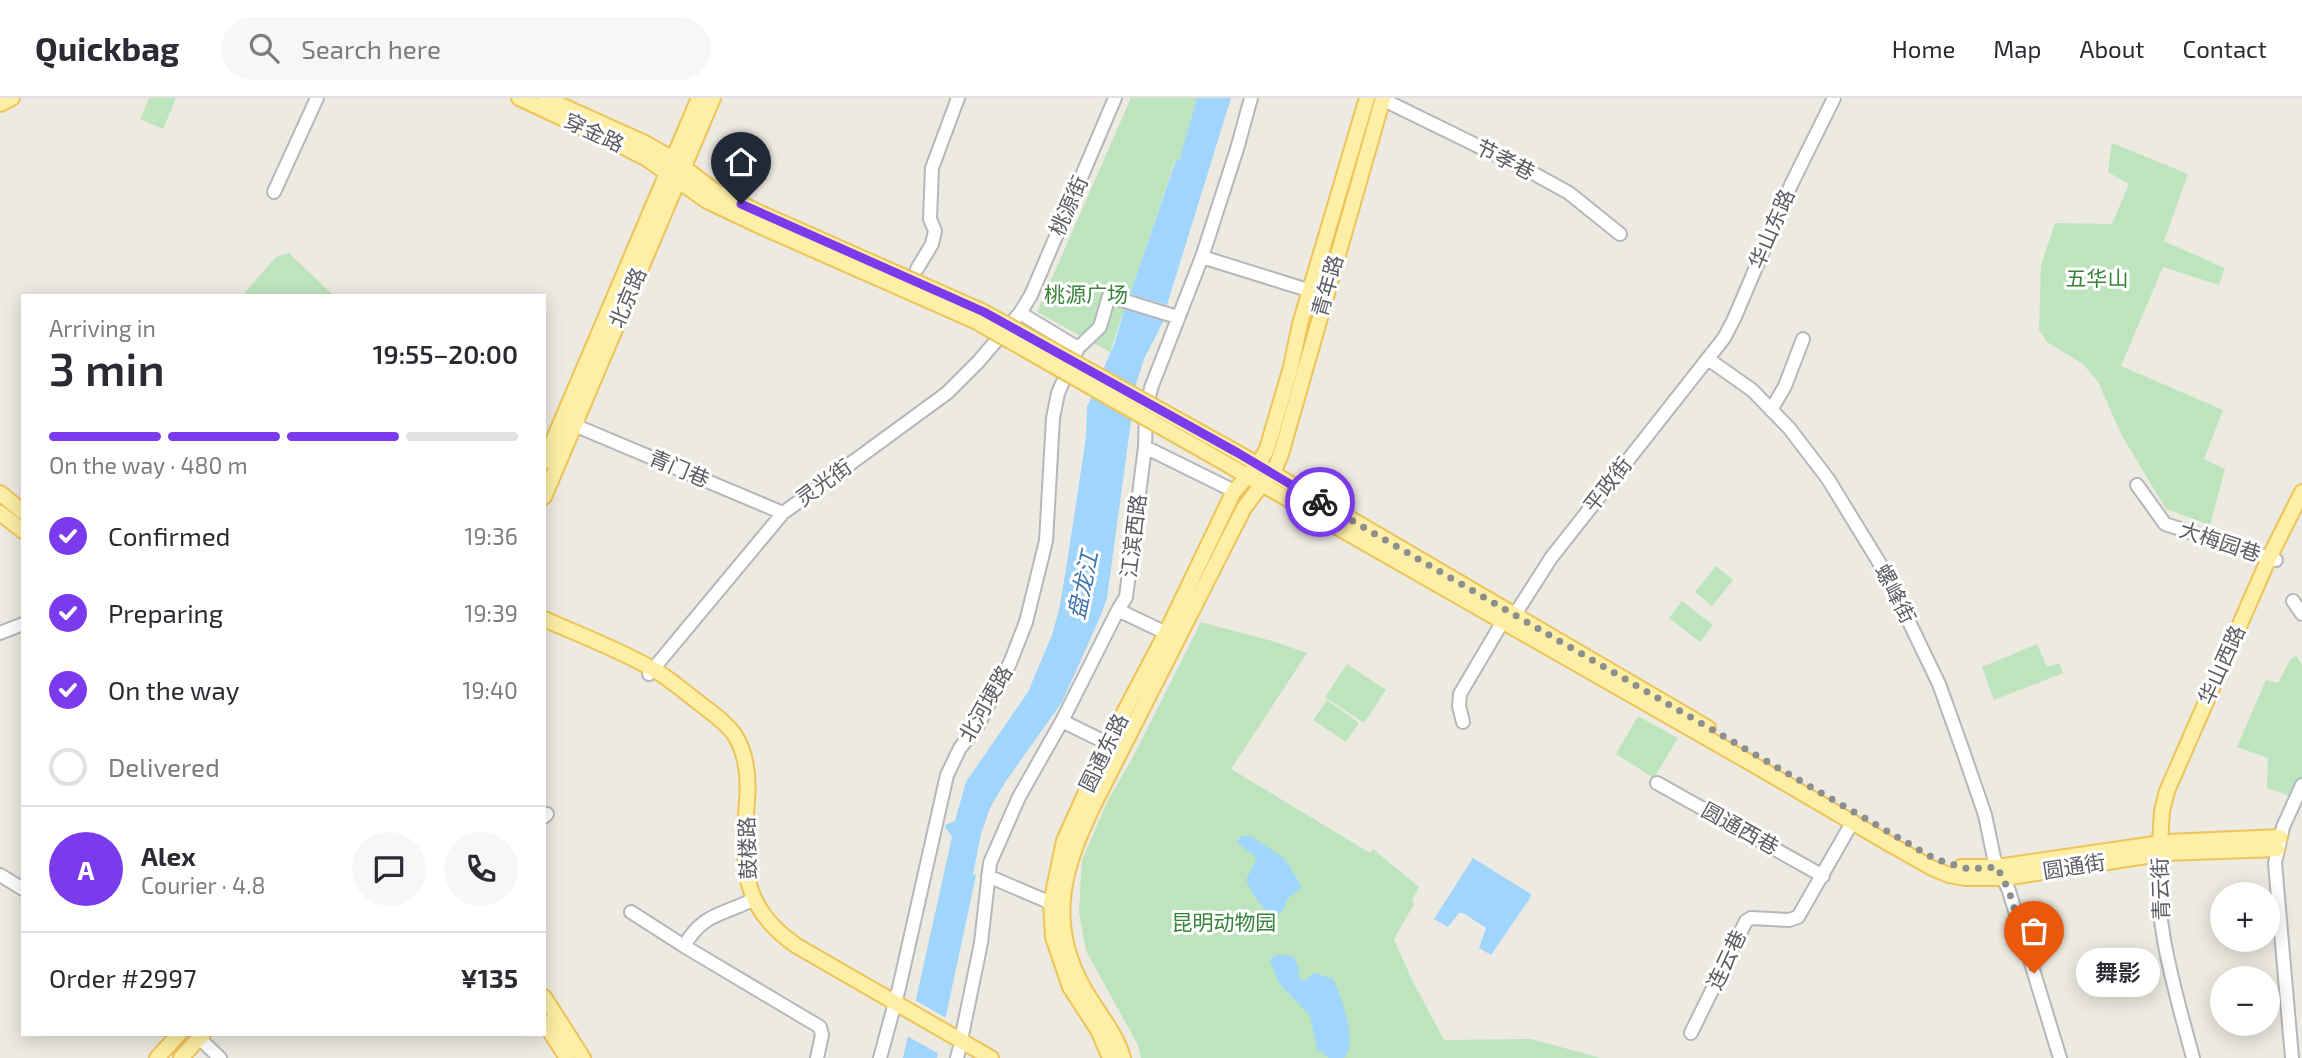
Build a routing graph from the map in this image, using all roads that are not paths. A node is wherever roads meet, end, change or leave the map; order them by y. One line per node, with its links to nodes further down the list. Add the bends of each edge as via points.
1 (12, 98): 12 (main road)
2 (317, 98): 14 (street)
3 (519, 98): 13 (main road, 穿金路)
4 (545, 98): 13 (main road, 穿金路, via 646,143)
5 (699, 98): 13 (main road, 北京路)
6 (713, 98): 13 (main road, 北京路)
7 (958, 98): 17 (street, via 932,169 932,244)
8 (1115, 98): 19 (street, 桃源街)
9 (1251, 98): 16 (street, 江滨西路)
10 (1378, 98): 15 (street, 节孝巷, via 1569,193); 18 (main road, 青年路); 28 (main road, 青年路, via 1281,454)
11 (1834, 98): 23 (street, 华山东路, via 1734,319)
12 (0, 104)
13 (675, 171): 25 (main road, 北京路); 27 (main road, 北京路); 28 (main road, 圆通街, bridge, via 764,221 984,312)
14 (274, 192)
15 (1620, 234)
16 (1202, 257): 18 (street); 20 (street, 江滨西路)
17 (917, 269)
18 (1311, 291): 28 (main road, 青年路)
19 (1020, 313): 22 (street); 37 (street, 灵光街, via 947,393)
20 (1173, 316): 22 (street, 北河埂路, via 1110,296 1100,327); 26 (street, 江滨西路, via 1151,387)
21 (1803, 339): 24 (street)
22 (1078, 348): 68 (street, 北河埂路, via 1058,393 1046,541 1026,622 978,725 947,775)
23 (1709, 359): 24 (street, 螺峰街); 43 (street, 平政街)
24 (1771, 410): 58 (street, 螺峰街, via 1828,479 1885,572 1939,684)
25 (574, 425): 31 (main road, 北京路); 37 (street, 青门巷)
26 (1145, 447): 30 (street); 41 (street, 江滨西路, via 1126,597)
27 (546, 458)
28 (1260, 474): 30 (main road, 圆通东路); 43 (main road, 圆通街); 52 (main road, 圆通东路)
29 (2137, 485): 39 (street, 大梅园巷, via 2165,524)
30 (1234, 491): 47 (main road, 圆通东路)
31 (546, 492)
32 (2302, 492): 39 (main road, 华山西路)
33 (0, 493): 35 (main road)
34 (2302, 509): 39 (main road, 华山西路)
35 (21, 510)
36 (0, 513): 38 (main road)
37 (783, 513): 49 (street, 灵光街)
38 (21, 529)
39 (2272, 559): 57 (main road, 华山西路, via 2251,622 2180,773)
40 (2293, 601): 42 (street)
41 (1118, 610): 47 (street); 50 (street, 江滨西路)
42 (2302, 614)
43 (1509, 618): 51 (street, 平政街, via 1461,694); 55 (main road, 圆通街)
44 (546, 620): 49 (main road, 鼓楼路)
45 (21, 625): 48 (street)
46 (546, 628): 49 (main road, 鼓楼路)
47 (1166, 633): 52 (main road, 圆通东路)
48 (0, 634)
49 (651, 671): 63 (main road, 鼓楼路, via 711,721 736,752 741,785 739,870); 68 (main road, 鼓楼路, via 715,716 733,732 742,750 748,785 746,870 752,898 766,918 783,937)
50 (1062, 720): 52 (street); 60 (street, 江滨西路, via 1018,797)
51 (1463, 722)
52 (1115, 747): 64 (main road, 圆通东路, via 1064,841); 84 (main road, 圆通东路, via 1075,844 1061,904 1072,962)
53 (1657, 783): 61 (street, 圆通西巷)
54 (2302, 785): 56 (street)
55 (1855, 818): 58 (main road, 圆通街, via 1949,875 1965,878); 61 (street, 连云巷)
56 (2278, 843): 57 (main road, 圆通街); 87 (street, via 2276,881)
57 (2163, 848): 58 (main road, 圆通街); 86 (street, 青云街, via 2163,930)
58 (2001, 872): 85 (street, 螺峰街)
59 (0, 875): 62 (street)
60 (988, 876): 64 (street); 73 (street, 江滨西路, via 981,943)
61 (1822, 876): 70 (street, 连云巷, via 1798,916 1746,921)
62 (21, 888)
63 (748, 902): 66 (street, via 699,924); 68 (main road, 鼓楼路, via 779,942)
64 (1051, 903): 83 (main road, 圆通东路, via 1053,937 1070,987)
65 (631, 912): 66 (street)
66 (684, 946): 79 (street, via 820,1027)
67 (546, 1000): 78 (main road)
68 (898, 1009): 73 (main road, 鼓楼路); 80 (street, 北河埂路)
69 (546, 1025): 77 (main road)
70 (1691, 1033)
71 (177, 1036): 75 (main road)
72 (201, 1036): 74 (street); 76 (main road)
73 (959, 1049): 81 (main road, 鼓楼路); 82 (main road, 鼓楼路)
74 (217, 1057)
75 (157, 1058)
76 (181, 1058)
77 (567, 1058)
78 (583, 1058)
79 (817, 1058)
80 (880, 1058)
81 (972, 1058)
82 (991, 1058)
83 (1110, 1058)
84 (1123, 1058)
85 (2060, 1058)
86 (2195, 1058)
87 (2292, 1058)

